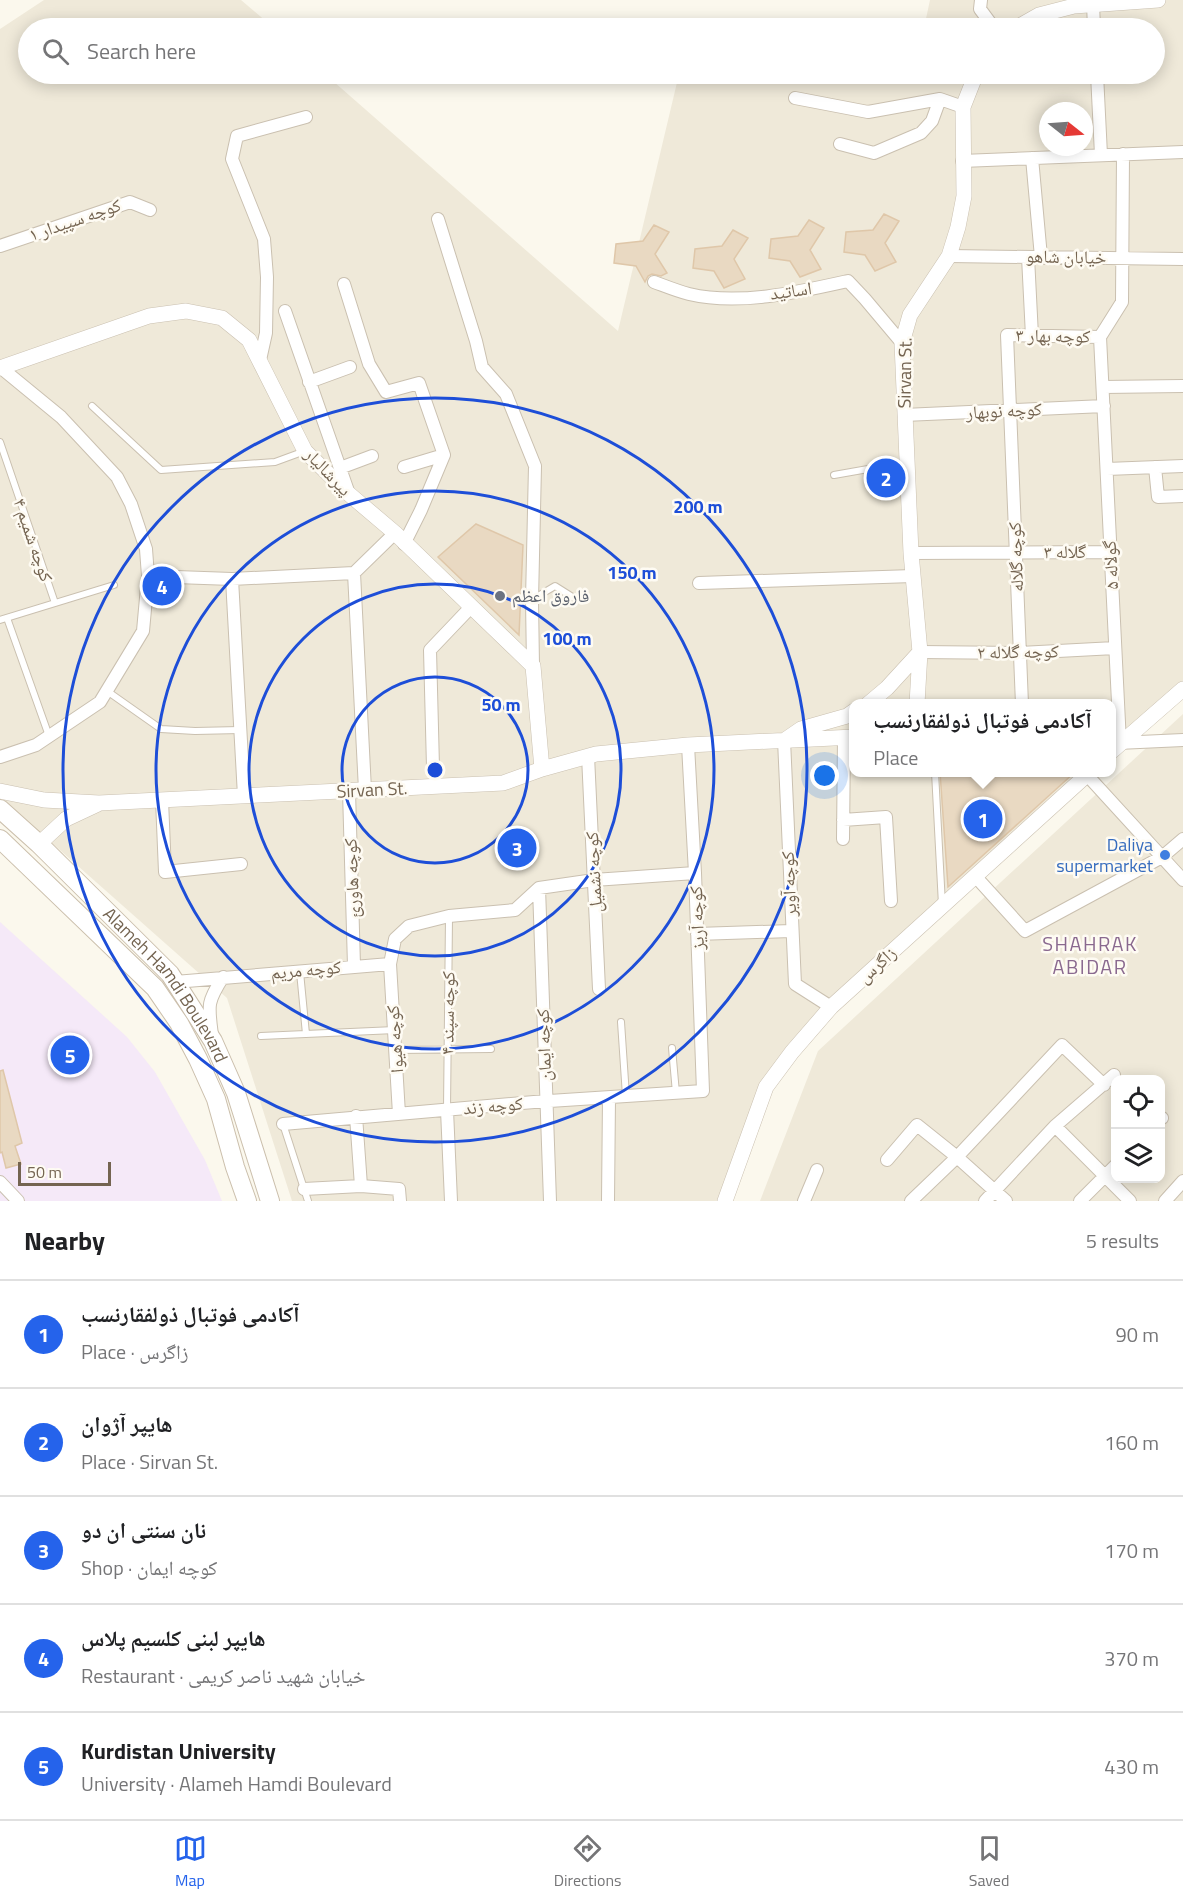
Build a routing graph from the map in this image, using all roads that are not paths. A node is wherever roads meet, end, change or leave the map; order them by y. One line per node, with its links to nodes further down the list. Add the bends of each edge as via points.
1 (981, 0): 4 (street, via 980,9)
2 (1158, 0): 3 (street)
3 (1093, 4): 5 (street); 6 (street)
4 (987, 18)
5 (1034, 18)
6 (1094, 18)
7 (972, 84): 11 (street, Sirvan St.)
8 (1097, 84): 16 (street)
9 (795, 98): 10 (street, via 868,112)
10 (940, 99): 11 (street); 13 (street, via 932,121 921,133 874,153)
11 (963, 107): 18 (street, Sirvan St.)
12 (306, 117): 34 (street, via 237,136 232,159 264,239 266,333)
13 (840, 144)
14 (1183, 152): 15 (street)
15 (1123, 154): 16 (street); 25 (street)
16 (1101, 155): 17 (street)
17 (1032, 158): 18 (street); 24 (street)
18 (962, 161): 22 (street, Sirvan St., via 964,196)
19 (150, 210): 21 (street, کوچه سپیدار ۱, via 130,202)
20 (438, 219): 68 (street, via 482,367 506,394 535,466)
21 (0, 246)
22 (949, 256): 23 (street, خیابان شاهو); 33 (street, Sirvan St., via 910,315)
23 (1028, 257): 24 (street, خیابان شاهو); 31 (street)
24 (1041, 257): 25 (street, خیابان شاهو)
25 (1122, 258): 26 (street, خیابان شاهو); 32 (street, via 1122,302)
26 (1183, 259)
27 (654, 282): 33 (street, اساتید, via 690,294 731,298 795,293 848,281)
28 (344, 284): 46 (street, via 369,364 386,392 419,384)
29 (285, 311): 37 (street)
30 (1007, 335): 31 (street, کوچه بهار ۳); 42 (street, کوچه گلاله)
31 (1032, 336): 32 (street, کوچه بهار ۳)
32 (1100, 337): 39 (street, گولاله ۵)
33 (902, 343): 43 (street, Sirvan St.)
34 (260, 360): 35 (street, پیرشالیار, via 249,340 222,318 186,311 149,316); 45 (street, پیرشالیار)
35 (0, 367): 62 (street, via 61,417 117,477 146,549)
36 (350, 367): 37 (street)
37 (309, 382): 52 (street)
38 (1183, 386): 39 (street)
39 (1103, 387): 41 (street, گولاله ۵)
40 (92, 406): 45 (lane, via 161,470 275,462)
41 (1104, 406): 42 (street, کوچه نوبهار); 53 (street, گولاله ۵)
42 (1010, 410): 43 (street, کوچه نوبهار); 60 (street, کوچه گلاله)
43 (904, 415): 48 (street, Sirvan St.)
44 (0, 442): 69 (lane, کوچه شمیم ۴)
45 (306, 451): 55 (street, پیرشالیار)
46 (444, 455): 50 (street); 57 (street, via 421,510)
47 (372, 456): 52 (street)
48 (907, 466): 54 (lane); 59 (street, Sirvan St.)
49 (1183, 466): 51 (street)
50 (404, 467)
51 (1155, 467): 53 (street); 56 (street, via 1158,497)
52 (340, 468): 55 (street)
53 (1107, 469): 58 (street, گولاله ۵)
54 (834, 475)
55 (349, 494): 57 (street, پیرشالیار)
56 (1183, 496)
57 (400, 539): 61 (street); 70 (street, پیرشالیار)
58 (1111, 552): 60 (street, گلاله ۳); 73 (street, گولاله ۵)
59 (911, 553): 60 (street, گلاله ۳); 63 (street, Sirvan St.)
60 (1016, 553): 75 (street, کوچه گلاله)
61 (354, 573): 64 (street); 99 (street, کوچه هاورئ)
62 (148, 576): 64 (street); 78 (street, via 143,631)
63 (913, 576): 65 (street); 74 (street, Sirvan St.)
64 (232, 579): 84 (street)
65 (699, 583)
66 (114, 585): 69 (lane)
67 (574, 598): 68 (lane, via 555,586)
68 (532, 600): 76 (street)
69 (55, 603): 71 (lane)
70 (470, 608): 76 (street, پیرشالیار); 94 (street, via 430,650)
71 (7, 618): 72 (lane); 85 (lane)
72 (0, 620)
73 (1115, 648): 75 (street, کوچه گلاله ۲); 82 (street, گولاله ۵)
74 (920, 652): 75 (street, کوچه گلاله ۲); 79 (street); 80 (street, Sirvan St.)
75 (1020, 653): 81 (street, کوچه گلاله)
76 (533, 666): 95 (street)
77 (1183, 689): 89 (street)
78 (107, 691): 84 (lane, via 161,729); 85 (street, via 100,702)
79 (874, 699)
80 (917, 699)
81 (1022, 699)
82 (1115, 699)
83 (849, 715): 87 (street, Sirvan St., via 801,729)
84 (241, 730): 101 (street)
85 (50, 737): 93 (street)
86 (849, 737): 87 (street, Sirvan St.); 105 (street)
87 (784, 740): 90 (street, Sirvan St.); 120 (street, کوچه آویر)
88 (1183, 740): 91 (street)
89 (1116, 745)
90 (688, 746): 92 (street, Sirvan St.); 112 (street, کوچه آریز)
91 (1116, 746)
92 (588, 756): 95 (street, Sirvan St.); 114 (street, کوچه نشمیل)
93 (0, 757)
94 (433, 766)
95 (542, 768): 99 (street, Sirvan St., via 503,783)
96 (934, 777): 118 (lane)
97 (1085, 777): 113 (street, زاگرس)
98 (1091, 777): 110 (street)
99 (357, 790): 101 (street, Sirvan St.); 123 (street, کوچه هاورئ)
100 (0, 791): 103 (street, Sirvan St., via 44,800)
101 (244, 796): 102 (street, Sirvan St.)
102 (162, 800): 103 (street, Sirvan St.); 111 (street, via 165,872)
103 (99, 803): 109 (street, via 66,819)
104 (0, 809): 109 (main road, Alameh Hamdi Boulevard)
105 (843, 820): 107 (street); 117 (street, via 886,817)
106 (0, 839): 153 (main road, Alameh Hamdi Boulevard, via 155,988 179,1023 216,1099)
107 (843, 839)
108 (1183, 839): 110 (street)
109 (39, 844): 126 (main road, Alameh Hamdi Boulevard)
110 (1162, 857): 113 (street, via 1025,931); 115 (street)
111 (241, 864)
112 (695, 873): 114 (street); 121 (street, کوچه آریز)
113 (976, 877): 118 (street, زاگرس)
114 (594, 880): 116 (street); 127 (street, کوچه نشمیل)
115 (1183, 880)
116 (539, 888): 119 (street, via 515,910); 144 (street, کوچه ایمان)
117 (891, 901)
118 (942, 908): 128 (street, زاگرس)
119 (449, 916): 122 (street, via 409,926 395,939); 135 (lane, کوچه سپند ۴)
120 (791, 931): 121 (street); 128 (street, کوچه آویر, via 795,984)
121 (697, 934): 140 (street, کوچه آریز)
122 (390, 964): 123 (street, کوچه مریم); 130 (street, کوچه هیوا)
123 (354, 966): 124 (street, کوچه مریم)
124 (300, 970): 125 (street, کوچه مریم); 131 (lane)
125 (223, 977): 126 (street, کوچه مریم); 133 (street, via 210,998)
126 (175, 982): 133 (main road, Alameh Hamdi Boulevard)
127 (599, 989)
128 (831, 1007): 169 (street, زاگرس, via 766,1087)
129 (621, 1022): 142 (lane)
130 (395, 1030): 131 (lane); 137 (street, کوچه هیوا)
131 (306, 1034): 132 (lane)
132 (261, 1036)
133 (213, 1041): 152 (main road, Alameh Hamdi Boulevard, via 236,1093)
134 (672, 1048): 141 (lane)
135 (448, 1049): 136 (lane); 137 (lane); 145 (lane, کوچه سپند ۴)
136 (491, 1049)
137 (396, 1050): 146 (street, کوچه هیوا)
138 (1111, 1078): 139 (street)
139 (1104, 1085): 149 (street); 150 (street, via 1062,1046)
140 (704, 1091): 141 (street, کوچه زند)
141 (676, 1093): 142 (street, کوچه زند)
142 (626, 1097): 143 (street, کوچه زند)
143 (609, 1098): 144 (street, کوچه زند); 168 (street)
144 (546, 1101): 145 (street, کوچه زند); 167 (street, کوچه ایمان)
145 (447, 1110): 146 (street, کوچه زند); 166 (street)
146 (399, 1114): 147 (street, کوچه زند)
147 (356, 1116): 148 (street, کوچه زند); 159 (street)
148 (283, 1124): 161 (lane)
149 (1055, 1126): 156 (street); 160 (street)
150 (957, 1157): 151 (street, via 917,1125); 160 (street); 171 (street)
151 (886, 1160)
152 (257, 1161): 153 (main road); 165 (main road, Alameh Hamdi Boulevard)
153 (235, 1167): 164 (main road, Alameh Hamdi Boulevard)
154 (817, 1170): 170 (street)
155 (1111, 1170): 156 (street)
156 (1104, 1177): 174 (street); 175 (street)
157 (1183, 1181): 176 (street)
158 (0, 1182): 163 (street)
159 (361, 1186): 161 (street); 162 (street)
160 (995, 1191): 172 (street); 173 (street)
161 (306, 1195)
162 (399, 1195)
163 (18, 1201)
164 (247, 1201)
165 (270, 1201)
166 (451, 1201)
167 (550, 1201)
168 (608, 1201)
169 (725, 1201)
170 (804, 1201)
171 (911, 1201)
172 (985, 1201)
173 (1006, 1201)
174 (1080, 1201)
175 (1130, 1201)
176 (1165, 1201)

